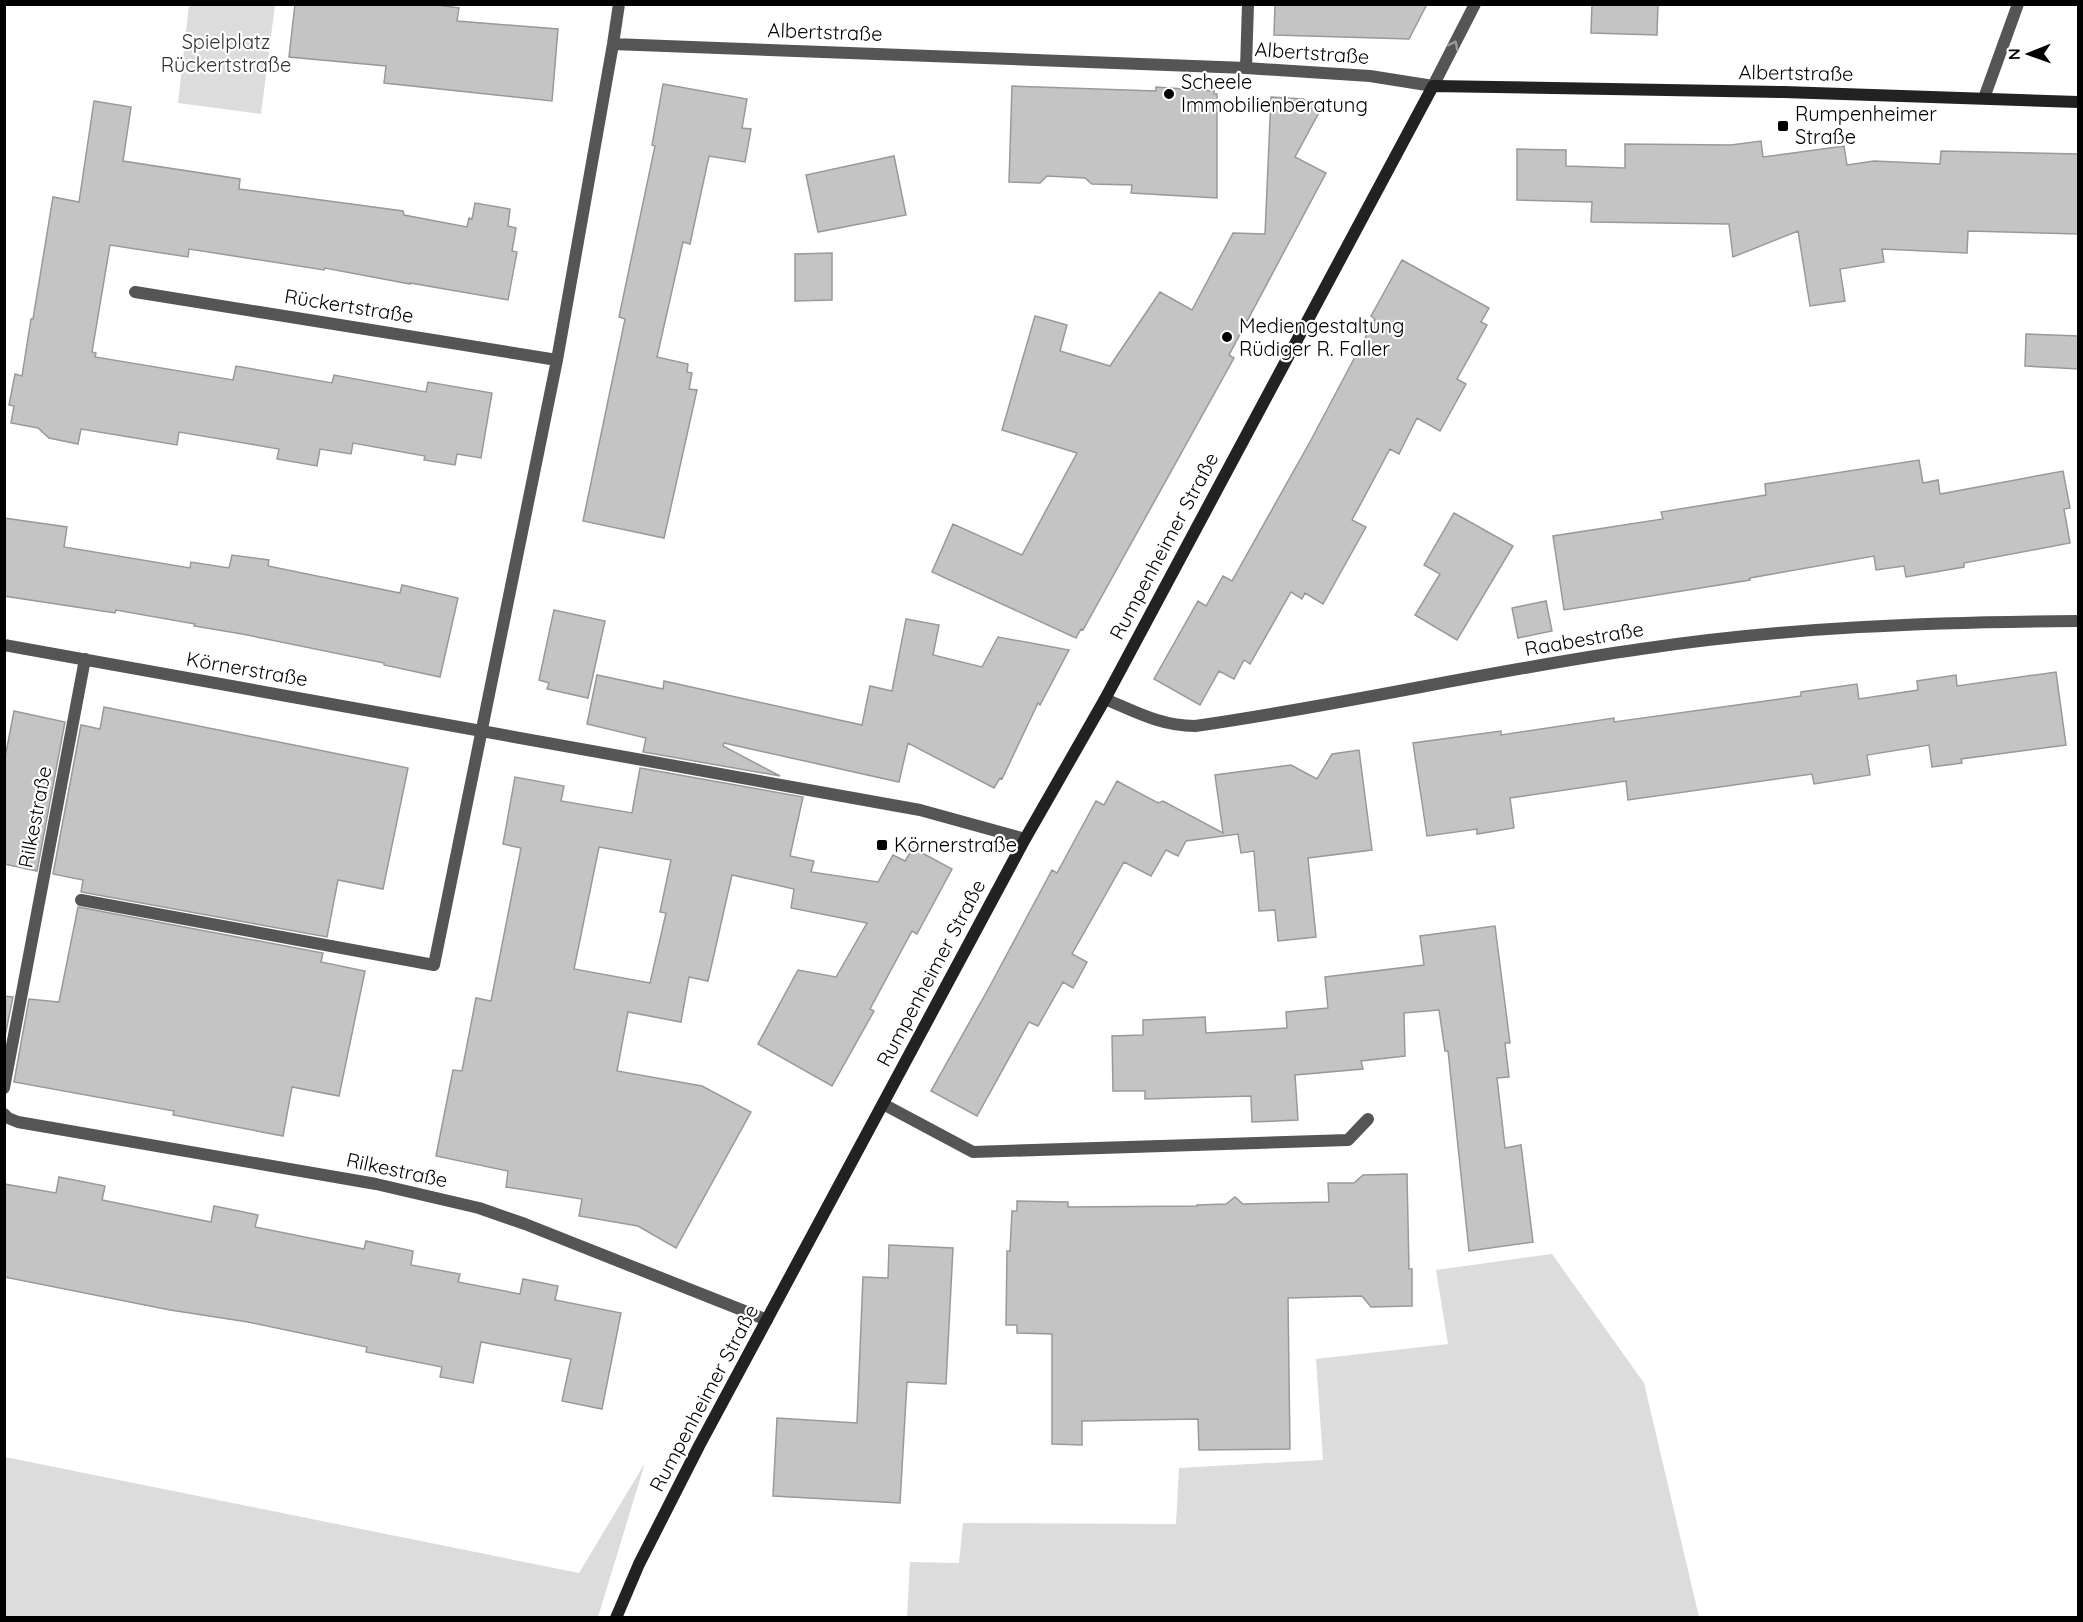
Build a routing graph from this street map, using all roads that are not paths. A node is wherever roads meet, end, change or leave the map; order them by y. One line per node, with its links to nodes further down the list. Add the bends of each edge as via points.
1 (619, 4): 5 (street)
2 (1248, 4): 6 (street)
3 (1475, 4): 7 (street, Rumpenheimer Straße, one-way to 3)
4 (2018, 4): 8 (street)
5 (613, 44): 6 (street, Albertstraße); 11 (street)
6 (1246, 68): 7 (street, Albertstraße, via 1370,76)
7 (1433, 86): 8 (street, Albertstraße); 15 (street, Rumpenheimer Straße)
8 (1984, 98): 9 (street, Albertstraße)
9 (2079, 102)
10 (135, 292): 11 (street, Rückertstraße)
11 (557, 360): 16 (street)
12 (2079, 621): 15 (street, Raabestraße, via 1957,622 1724,638 1195,726 1175,726)
13 (4, 645): 14 (street, Körnerstraße)
14 (85, 659): 16 (street, Körnerstraße); 19 (street, Rilkestraße)
15 (1105, 699): 17 (street, Rumpenheimer Straße)
16 (482, 732): 17 (street, Körnerstraße, via 920,810); 18 (street, via 434,965)
17 (1025, 839): 20 (street, Rumpenheimer Straße)
18 (81, 900)
19 (4, 1088)
20 (883, 1104): 22 (street, via 973,1152 1347,1140); 23 (street, Rumpenheimer Straße)
21 (4, 1114): 23 (street, Rilkestraße, via 18,1122 376,1184 479,1208)
22 (1368, 1119)
23 (767, 1320): 24 (street, Rumpenheimer Straße, via 644,1554)
24 (616, 1617)

